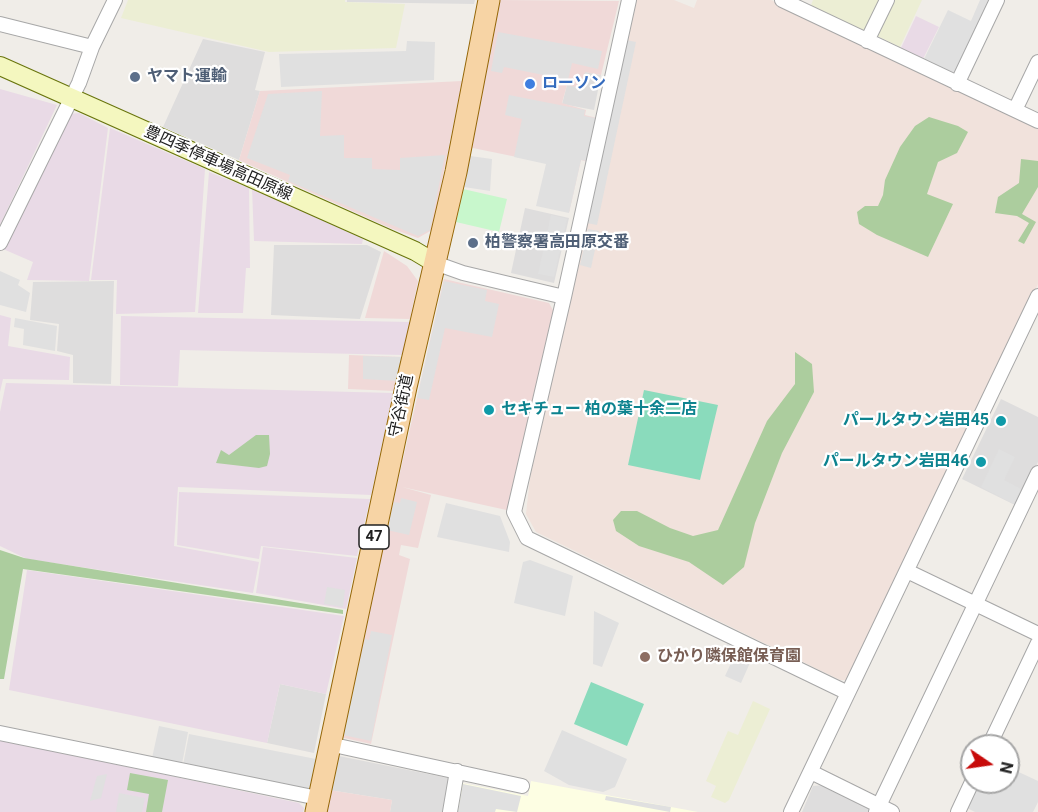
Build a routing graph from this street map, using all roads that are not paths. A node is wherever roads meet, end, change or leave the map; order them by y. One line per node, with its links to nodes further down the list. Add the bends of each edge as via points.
1 (115, 0): 9 (street)
2 (489, 0): 17 (main road, 守谷街道 / 47)
3 (629, 0): 19 (street)
4 (782, 0): 8 (street)
5 (886, 0): 8 (street)
6 (998, 0): 12 (street)
7 (0, 24): 9 (street)
8 (867, 41): 12 (street)
9 (92, 47): 13 (street)
10 (1038, 62): 14 (street)
11 (0, 66): 13 (main road, 豊四季停車場高田原線)
12 (957, 84): 14 (street)
13 (72, 98): 16 (street); 17 (main road, 豊四季停車場高田原線)
14 (1015, 110): 15 (street)
15 (1038, 121)
16 (0, 243)
17 (435, 263): 19 (street); 28 (main road, 守谷街道 / 47)
18 (1038, 296): 21 (street)
19 (564, 297): 25 (street, via 514,512 527,537)
20 (1038, 473): 22 (street)
21 (907, 571): 22 (street); 25 (street)
22 (976, 604): 23 (street); 34 (street)
23 (1038, 634)
24 (1038, 643): 27 (street)
25 (849, 693): 30 (street)
26 (0, 733): 33 (street)
27 (995, 734)
28 (329, 744): 29 (street); 33 (main road, 守谷街道 / 47)
29 (457, 771): 31 (street); 35 (street)
30 (811, 772): 34 (street); 36 (street)
31 (522, 786)
32 (966, 794): 38 (street)
33 (317, 805)
34 (878, 809): 37 (street)
35 (450, 812)
36 (791, 812)
37 (892, 812)
38 (958, 812)

